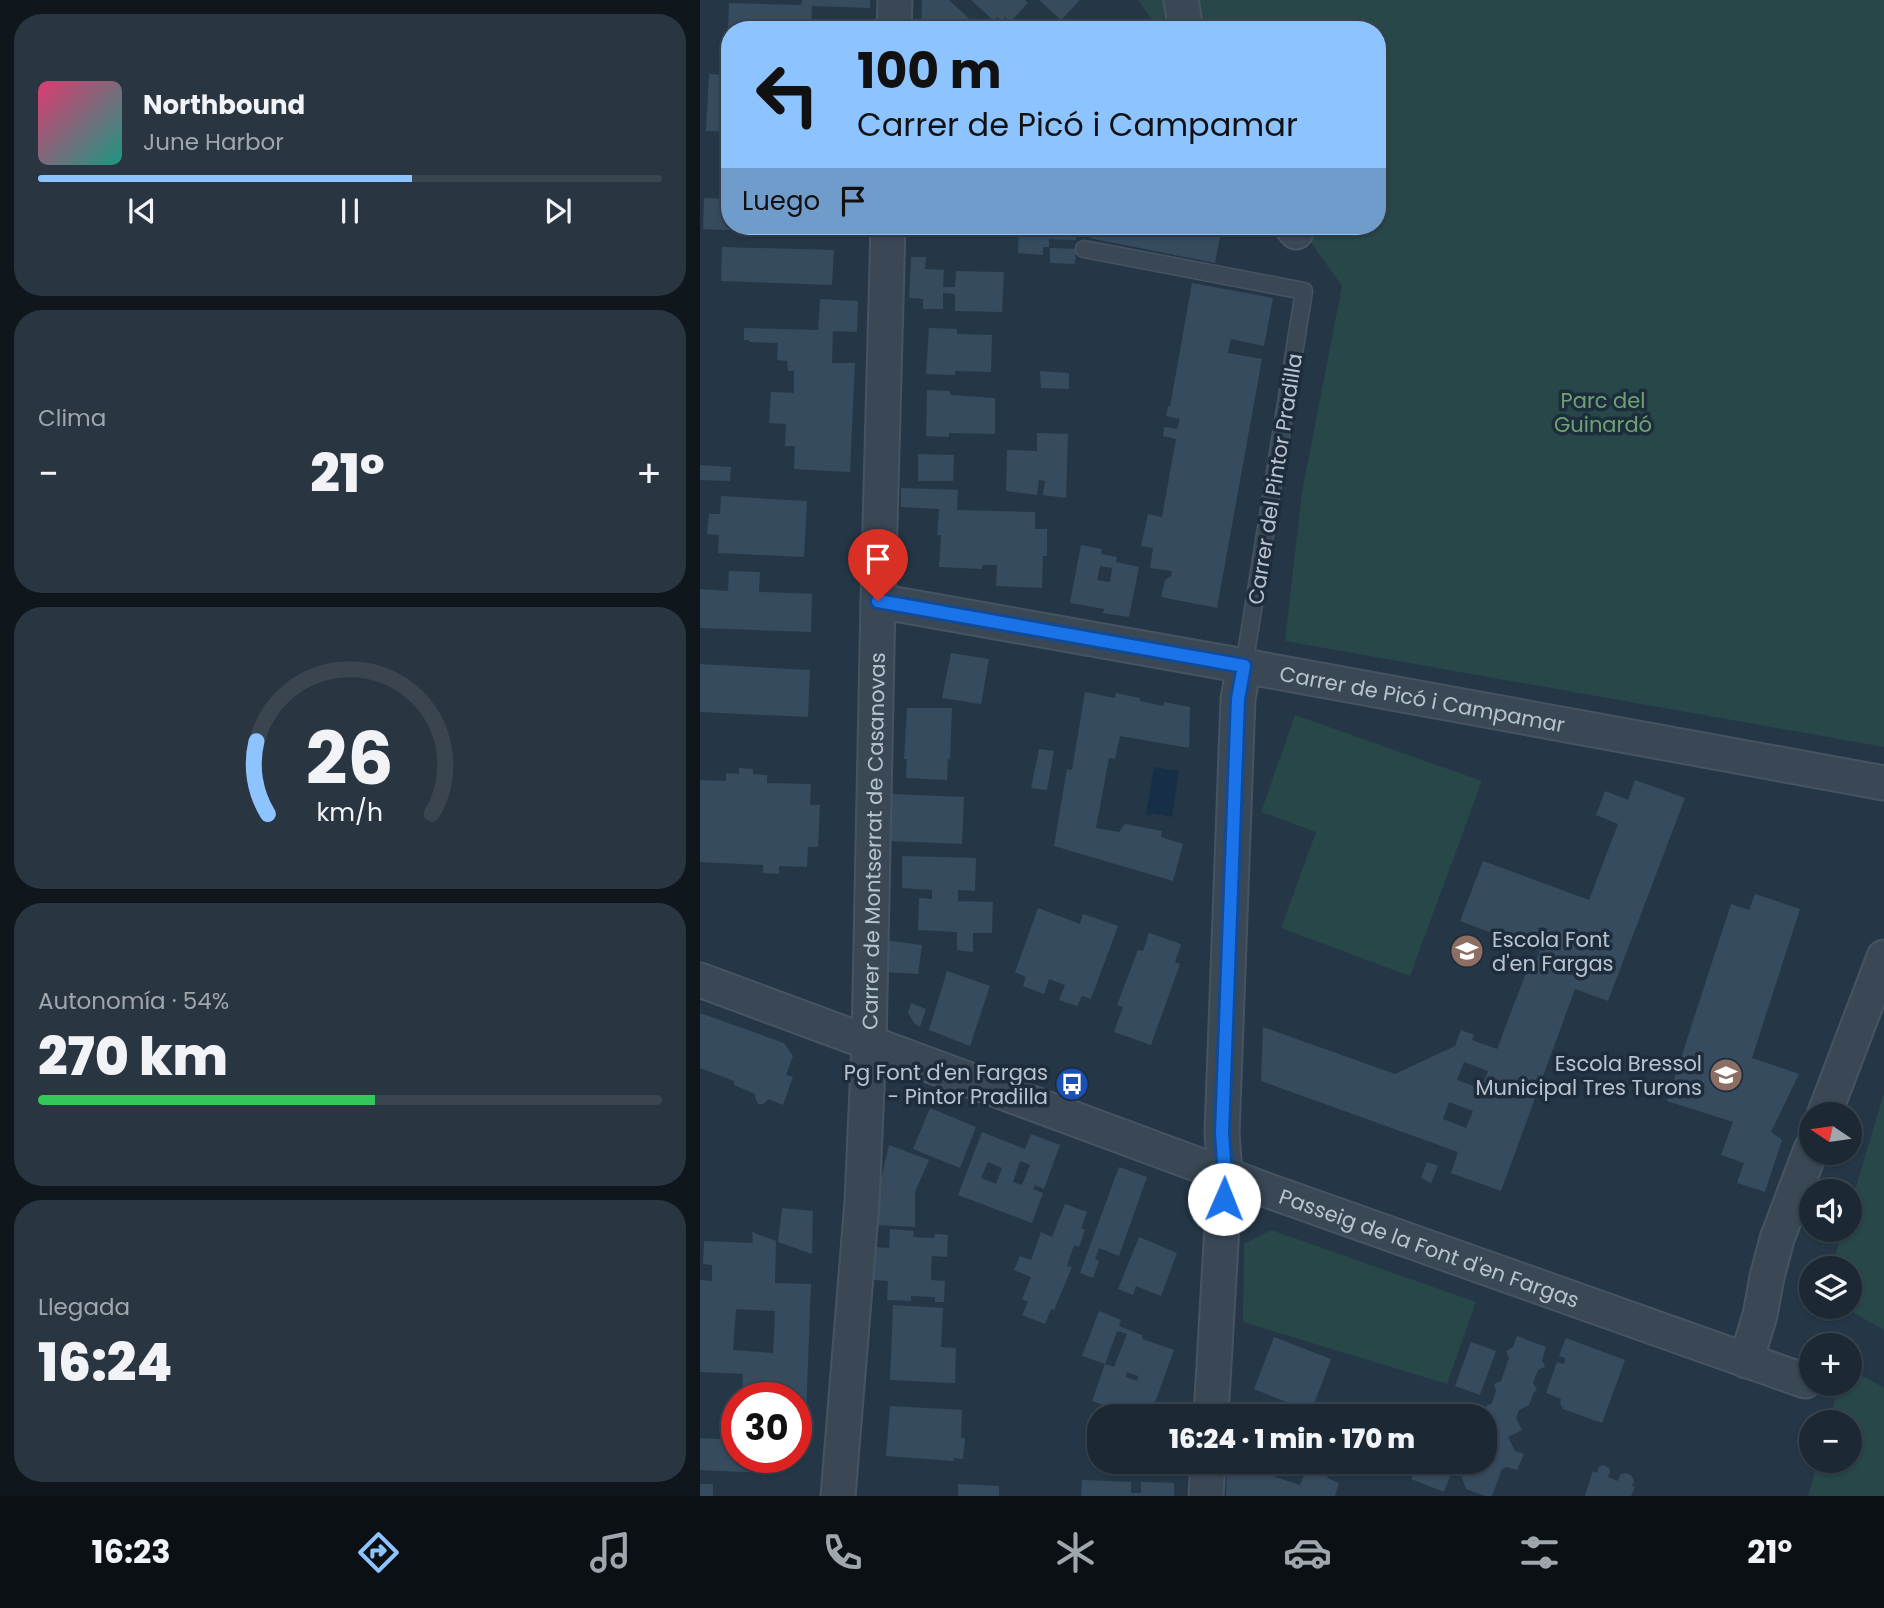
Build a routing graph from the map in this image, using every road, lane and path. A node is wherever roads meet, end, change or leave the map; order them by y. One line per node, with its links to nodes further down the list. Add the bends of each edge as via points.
1 (895, 0): 3 (street)
2 (1181, 0): 4 (street)
3 (894, 21)
4 (1184, 21)
5 (888, 235): 7 (street, Carrer de Montserrat de Casanovas)
6 (1084, 248): 8 (lane, Carrer del Pintor Pradilla, via 1304,291)
7 (878, 601): 8 (street, Carrer de Picó i Campamar); 12 (street, Carrer de Montserrat de Casanovas)
8 (1244, 666): 9 (street, Carrer de Picó i Campamar); 15 (street, via 1237,712 1222,1133)
9 (1884, 783)
10 (1884, 957): 13 (street)
11 (700, 980): 12 (street, Passeig de la Font d'en Fargas)
12 (869, 1043): 15 (street, Passeig de la Font d'en Fargas); 20 (street, Carrer de Montserrat de Casanovas, via 862,1202)
13 (1829, 1102)
14 (1805, 1166): 16 (street, via 1777,1239)
15 (1225, 1174): 16 (street, Passeig de la Font d'en Fargas); 18 (street)
16 (1745, 1361): 17 (street, Passeig de la Font d'en Fargas)
17 (1799, 1379)
18 (1212, 1404)
19 (1207, 1474): 21 (street)
20 (838, 1496)
21 (1206, 1496)

